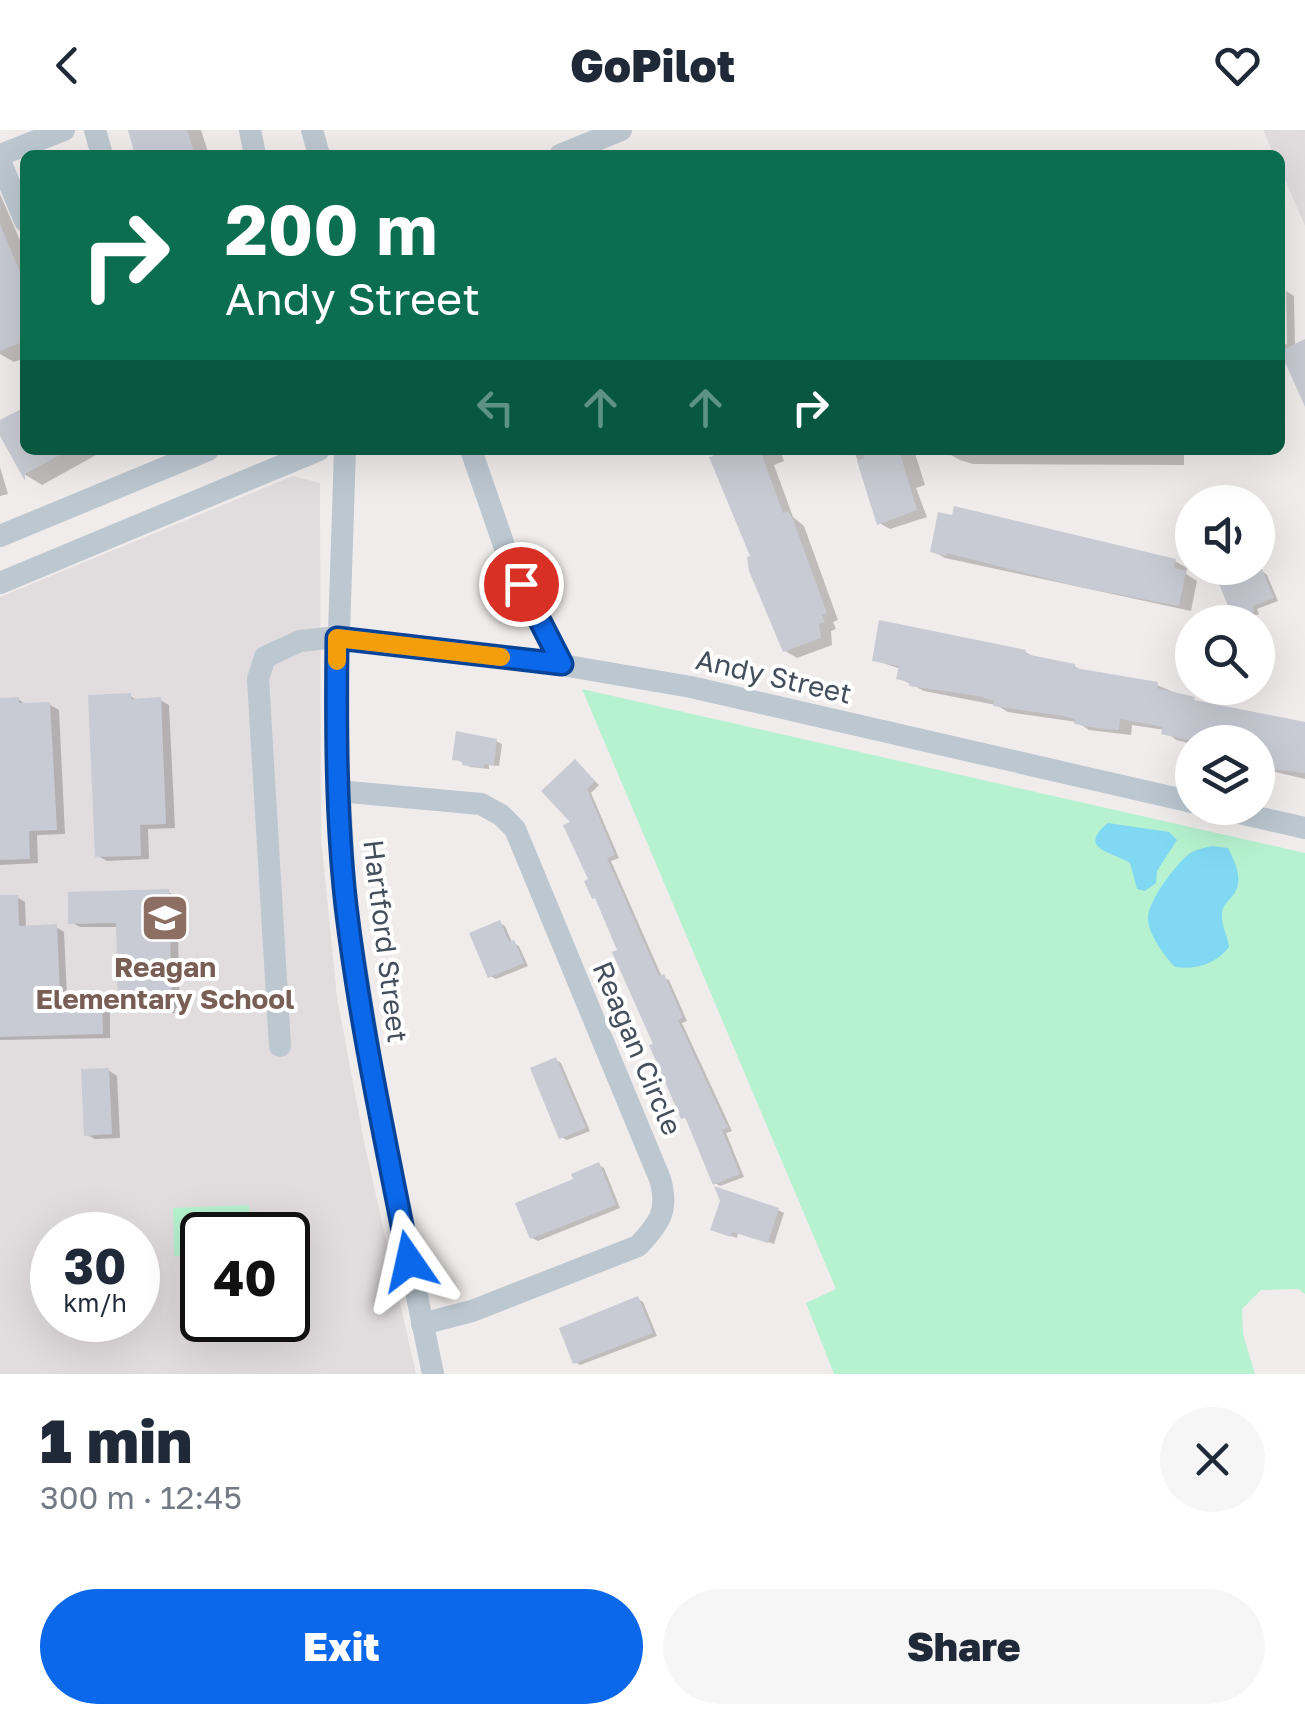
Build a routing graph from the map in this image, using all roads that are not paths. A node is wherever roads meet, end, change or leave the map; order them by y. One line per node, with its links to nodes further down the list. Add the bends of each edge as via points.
1 (64, 130): 4 (street)
2 (621, 130): 3 (street)
3 (572, 150)
4 (0, 158): 5 (street)
5 (20, 208)
6 (194, 455): 12 (street)
7 (205, 455): 11 (street)
8 (307, 455): 11 (street)
9 (344, 455): 14 (street, Hartford Street)
10 (473, 455): 15 (street, via 507,554)
11 (218, 492): 13 (street)
12 (0, 536)
13 (0, 583)
14 (337, 638): 15 (street, Andy Street); 16 (street, Hartford Street); 20 (street, Andy Street, via 278,650 265,658 258,679)
15 (562, 664): 17 (street, Andy Street, via 691,687)
16 (338, 791): 21 (street, Hartford Street, via 354,958); 21 (street, Reagan Circle, via 481,804 515,830 666,1201 638,1246 472,1312)
17 (1175, 798)
18 (1275, 821): 19 (street)
19 (1305, 828)
20 (280, 1046)
21 (422, 1324): 22 (street, Hartford Street)
22 (433, 1374)

